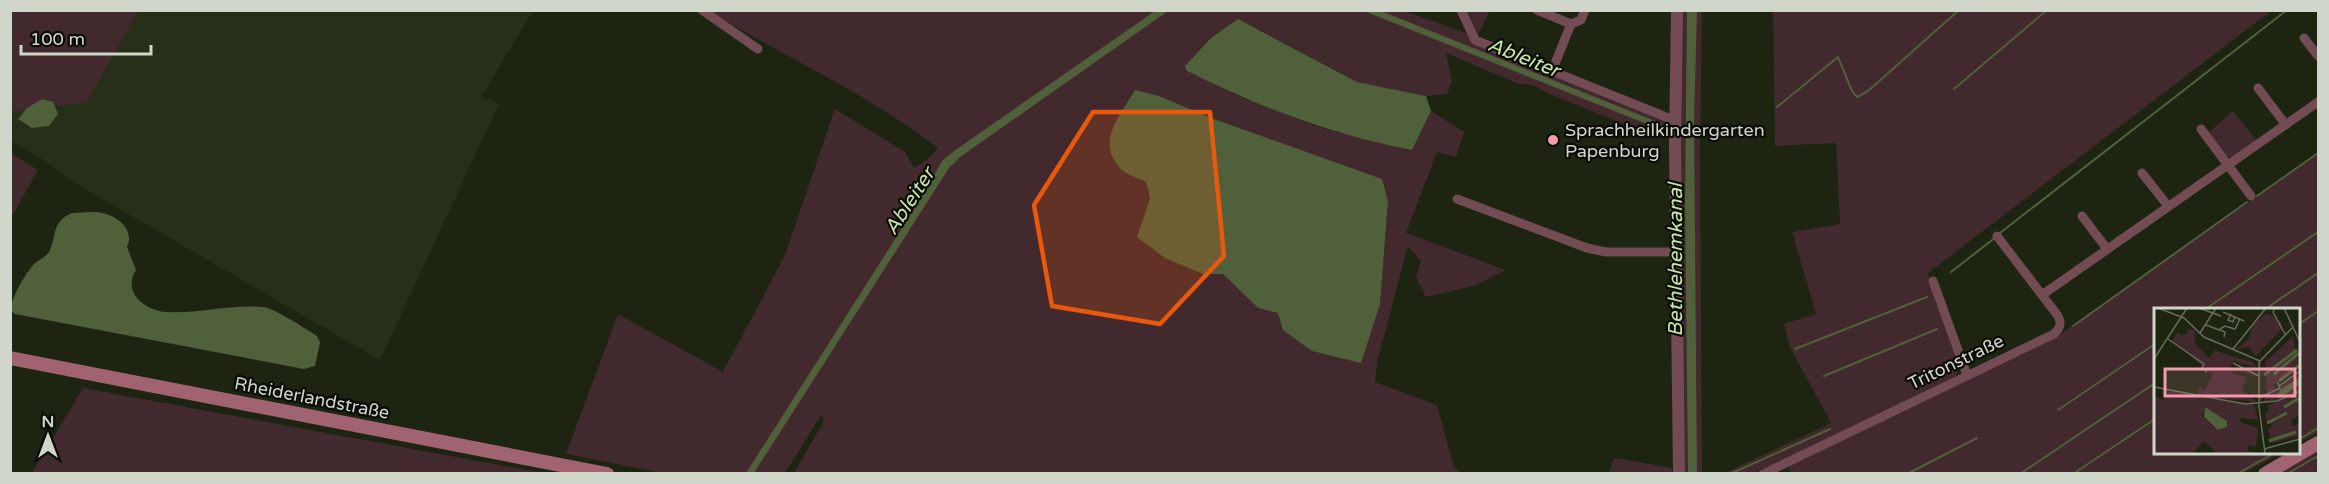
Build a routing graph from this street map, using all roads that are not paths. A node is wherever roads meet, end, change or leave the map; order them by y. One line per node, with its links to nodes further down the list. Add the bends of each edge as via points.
1 (702, 10): 8 (street)
2 (1461, 10): 10 (street, via 1474,40)
3 (1537, 10): 6 (street)
4 (1586, 10): 6 (street, via 1581,20)
5 (1677, 10): 13 (street)
6 (1571, 24): 10 (street)
7 (2304, 38): 9 (street)
8 (758, 49)
9 (2319, 57)
10 (1552, 71): 13 (street)
11 (2258, 88): 14 (street)
12 (2319, 102): 14 (street)
13 (1676, 121): 24 (street)
14 (2286, 125): 16 (street)
15 (2201, 129): 16 (street)
16 (2228, 165): 18 (street); 20 (street)
17 (2142, 173): 20 (street)
18 (2251, 196)
19 (1456, 199): 24 (street, via 1587,248 1606,252)
20 (2168, 206): 23 (street)
21 (2082, 216): 23 (street)
22 (1997, 237): 26 (street, Tritonstraße)
23 (2107, 249): 26 (street)
24 (1676, 252): 31 (street)
25 (1933, 281): 28 (street)
26 (2042, 295): 28 (street, Tritonstraße, via 2061,322 2059,329)
27 (10, 358): 30 (main road, Rheiderlandstraße)
28 (1967, 375): 32 (street, Tritonstraße)
29 (2319, 443): 33 (main road)
30 (607, 474)
31 (1679, 474)
32 (1763, 474)
33 (2265, 474)

